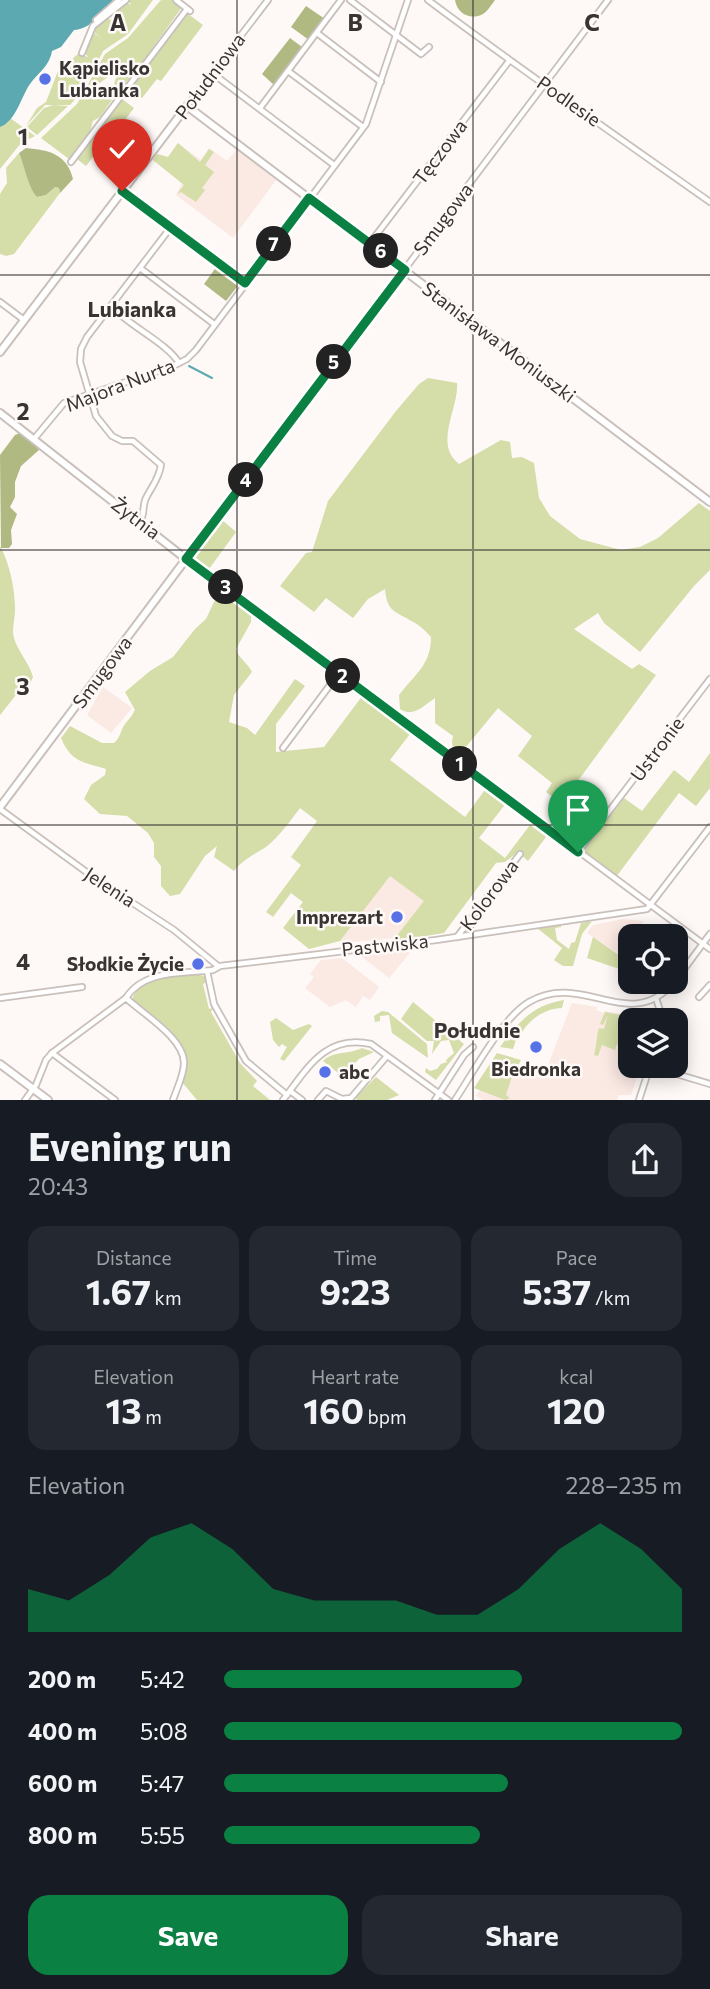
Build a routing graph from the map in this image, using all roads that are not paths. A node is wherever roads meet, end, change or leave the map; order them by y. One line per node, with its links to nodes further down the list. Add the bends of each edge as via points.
1 (119, 0): 2 (street, via 92,23 82,52 93,26)
2 (126, 0)
3 (176, 0): 21 (street, via 189,10)
4 (268, 0): 15 (street, Południowa)
5 (341, 0): 10 (street)
6 (350, 0): 11 (street)
7 (408, 0): 11 (street, Majora Nurta)
8 (428, 0): 13 (street, Podlesie)
9 (608, 0): 17 (street, Smugowa)
10 (317, 33): 14 (street); 16 (street)
11 (397, 35): 12 (street, via 421,54); 16 (street, Majora Nurta)
12 (429, 47)
13 (509, 61): 17 (street, Podlesie); 27 (street, Tęczowa)
14 (288, 71): 19 (street); 20 (street)
15 (212, 73): 18 (street, Południowa); 19 (street)
16 (381, 82): 20 (street, Majora Nurta)
17 (545, 84): 25 (street, Podlesie); 29 (street, Smugowa)
18 (187, 106): 23 (street, Południowa); 24 (street, Stanisława Moniuszki)
19 (260, 108): 22 (street)
20 (363, 127): 22 (street, Majora Nurta)
21 (71, 162)
22 (334, 165): 24 (street, Majora Nurta)
23 (122, 191): 26 (street); 33 (street, Południowa)
24 (309, 198): 27 (street, Stanisława Moniuszki); 30 (street, Majora Nurta)
25 (710, 202)
26 (172, 227): 28 (street); 30 (street)
27 (370, 243): 29 (street, Stanisława Moniuszki)
28 (140, 268): 32 (street); 34 (street)
29 (405, 270): 40 (street, Stanisława Moniuszki); 42 (street, Smugowa)
30 (245, 283): 34 (street, Majora Nurta)
31 (0, 302): 33 (street)
32 (111, 306): 36 (street); 37 (street, via 81,349)
33 (24, 320): 35 (street, Południowa)
34 (214, 324): 36 (street, Majora Nurta)
35 (0, 352)
36 (179, 363): 37 (street, Majora Nurta)
37 (88, 394): 39 (street, Majora Nurta, via 64,403); 41 (street, via 96,416 112,436 133,441 161,466)
38 (0, 412): 39 (street, Żytnia)
39 (34, 439): 41 (street, Żytnia)
40 (710, 502)
41 (140, 522): 42 (street, Żytnia)
42 (186, 559): 43 (street, Żytnia); 46 (street, Smugowa)
43 (339, 673): 45 (street); 48 (street, Żytnia)
44 (710, 679): 48 (street, Ustronie)
45 (283, 748)
46 (0, 808): 56 (street, Jelenia)
47 (710, 827): 50 (street)
48 (578, 852): 50 (street, Żytnia)
49 (520, 854): 52 (street, Kolorowa)
50 (651, 906): 52 (street, Pastwiska); 53 (street, Żytnia)
51 (710, 934): 53 (street)
52 (457, 937): 56 (street, Pastwiska)
53 (703, 944): 54 (street, Żytnia); 55 (street)
54 (710, 949)
55 (688, 964)
56 (218, 966): 57 (street, Pastwiska)
57 (207, 971): 62 (street, Pastwiska, via 145,980); 75 (street, via 214,1004 246,1061)
58 (710, 985): 64 (street)
59 (82, 987): 61 (street)
60 (660, 994): 63 (street)
61 (0, 998)
62 (126, 998): 67 (street, Pastwiska); 79 (street, via 181,1051 184,1066)
63 (656, 998): 65 (street); 84 (street, via 627,1005 567,991 536,998 510,1019)
64 (699, 998)
65 (659, 1008)
66 (473, 1047): 74 (street)
67 (52, 1053): 73 (street); 78 (street)
68 (387, 1056): 74 (street); 75 (street, via 365,1042 328,1048); 81 (street, via 353,1097 342,1099 326,1091)
69 (0, 1064): 73 (street)
70 (688, 1077): 72 (street)
71 (646, 1078): 85 (street)
72 (710, 1084)
73 (33, 1089): 76 (street); 77 (street)
74 (439, 1094): 82 (street); 83 (street)
75 (287, 1095): 80 (street)
76 (25, 1100)
77 (48, 1100)
78 (116, 1100)
79 (173, 1100)
80 (302, 1100)
81 (318, 1100)
82 (435, 1100)
83 (448, 1100)
84 (455, 1100)
85 (639, 1100)

